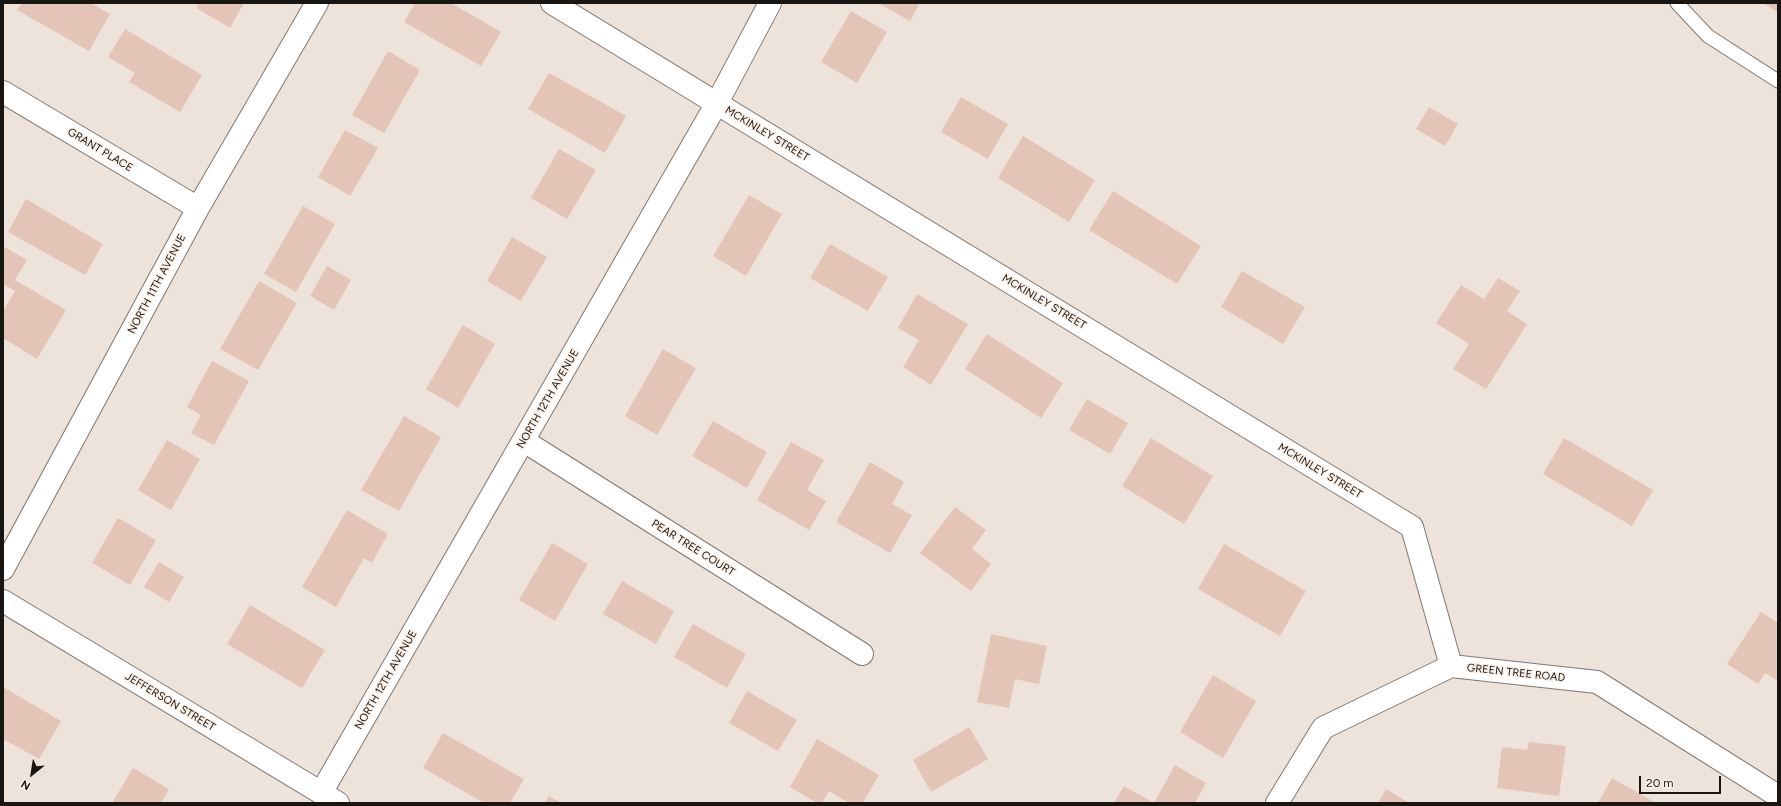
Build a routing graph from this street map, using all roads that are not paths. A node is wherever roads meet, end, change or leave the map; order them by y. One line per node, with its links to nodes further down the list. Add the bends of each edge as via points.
1 (317, 3): 8 (street, NORTH 11TH AVENUE)
2 (552, 3): 7 (street, MCKINLEY STREET)
3 (770, 3): 7 (street, NORTH 12TH AVENUE)
4 (1677, 3): 5 (lane, via 1708,36)
5 (1778, 81)
6 (3, 92): 8 (street, GRANT PLACE)
7 (717, 103): 9 (street, NORTH 12TH AVENUE); 13 (street, MCKINLEY STREET, via 1412,527)
8 (198, 208): 10 (street, NORTH 11TH AVENUE)
9 (524, 441): 12 (street, PEAR TREE COURT); 15 (street, NORTH 12TH AVENUE)
10 (3, 569)
11 (3, 601): 15 (street, JEFFERSON STREET)
12 (862, 654)
13 (1451, 666): 14 (street, GREEN TREE ROAD, via 1597,682); 16 (street, GREEN TREE ROAD, via 1323,728)
14 (1778, 796)
15 (330, 798)
16 (1277, 803)

